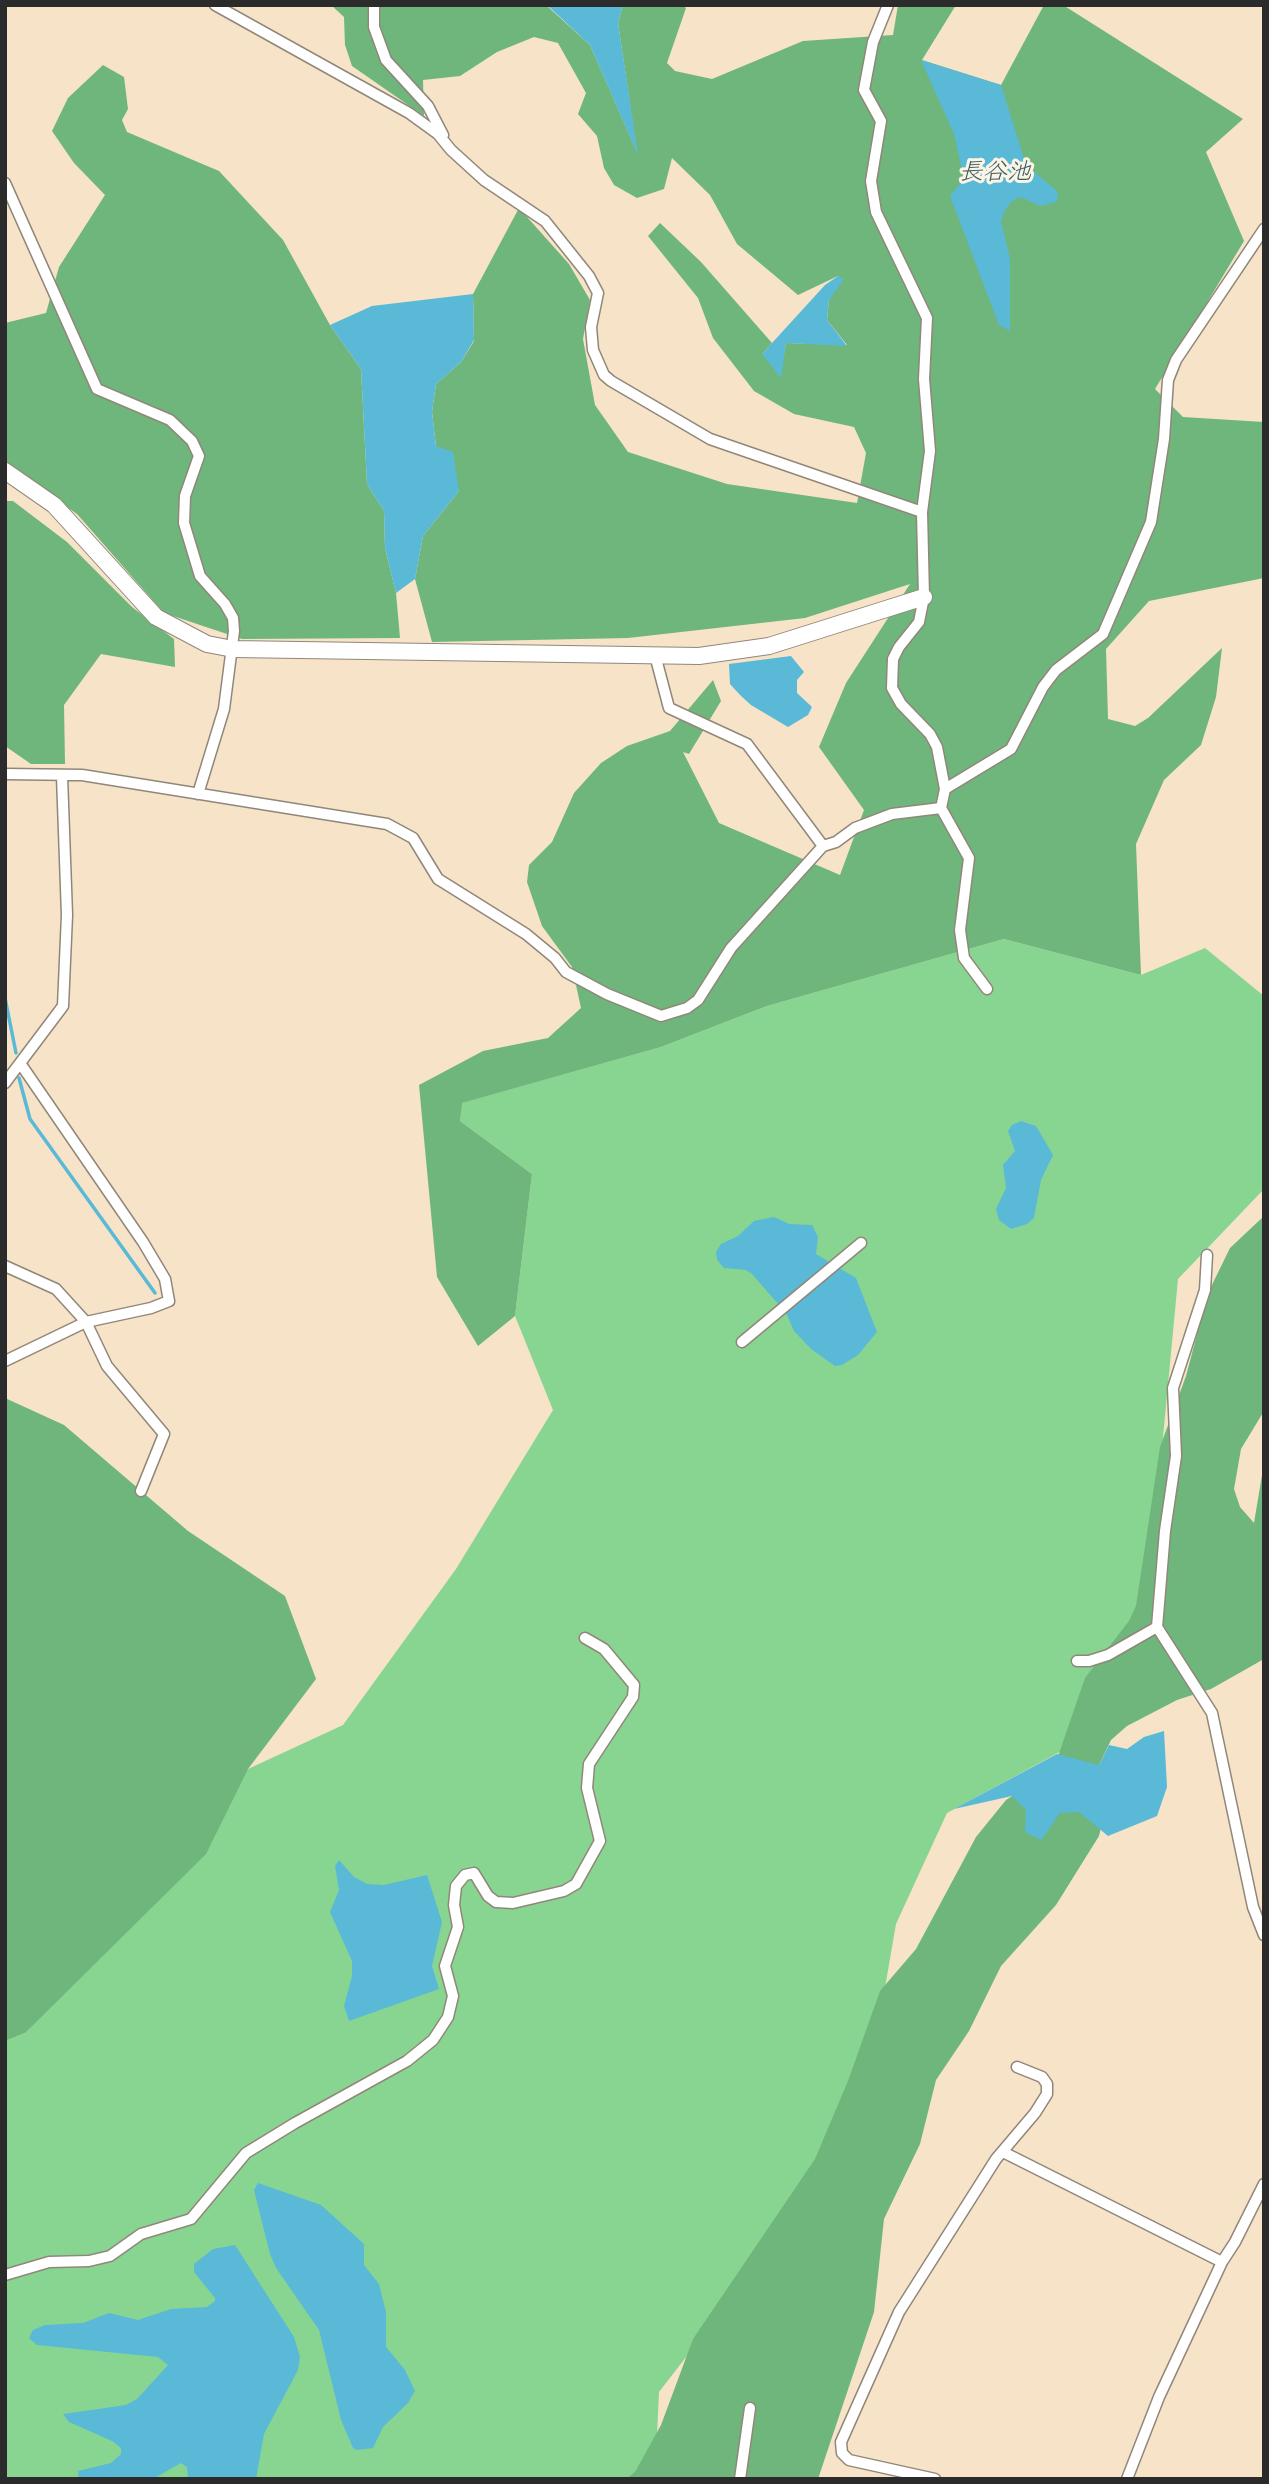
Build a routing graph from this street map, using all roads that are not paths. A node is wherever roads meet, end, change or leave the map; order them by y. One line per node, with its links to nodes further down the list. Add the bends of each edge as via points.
1 (215, 5): 4 (street, via 409,113)
2 (374, 5): 4 (street, via 374,27 386,60 428,106)
3 (888, 5): 8 (street, via 873,42 864,90 881,121 871,181 877,212 927,318 924,379 930,451)
4 (451, 150): 8 (street, via 484,180 539,216 589,276 598,293 591,327 593,350 611,381 710,439)
5 (5, 183): 10 (street, via 97,389 170,421 192,440 199,456 184,496 184,523 200,576 233,618)
6 (1264, 229): 14 (street, via 1176,360 1168,380 1151,522 1102,634 1056,670 1011,749)
7 (5, 471): 10 (street, via 54,505 156,617 206,644)
8 (922, 512): 9 (street)
9 (924, 597): 11 (street, via 769,646 699,656); 14 (street, via 919,622 893,659 892,688 937,747)
10 (233, 649): 11 (street); 15 (street, via 223,709)
11 (655, 655): 17 (street, via 668,708 747,744)
12 (5, 774): 13 (street)
13 (62, 776): 15 (street, via 82,775); 19 (street, via 67,915 63,1006)
14 (945, 789): 16 (street)
15 (198, 794): 17 (street, via 387,824 413,838 438,878 526,933 566,972 661,1016 698,1000 731,948)
16 (941, 808): 17 (street, via 892,814); 18 (street, via 969,858 960,930 964,958)
17 (823, 846)
18 (987, 989)
19 (20, 1063): 20 (street); 24 (street, via 165,1279 169,1301)
20 (5, 1083)
21 (861, 1243): 25 (street)
22 (1207, 1255): 28 (street, via 1205,1290 1173,1388 1177,1456)
23 (5, 1266): 24 (street, via 57,1289)
24 (86, 1322): 26 (street); 27 (street, via 107,1366 164,1434)
25 (742, 1342)
26 (5, 1361)
27 (141, 1491)
28 (1157, 1627): 30 (street, via 1108,1655); 31 (street, via 1212,1713 1253,1907)
29 (584, 1638): 36 (street, via 604,1649 634,1685 633,1697 589,1764 587,1788 600,1841 576,1884 513,1903 496,1902 474,1873 465,1875 456,1886 458,1927 445,1966 453,1996 448,2017 433,2039 407,2061 246,2154 191,2218 141,2234 110,2256 49,2262)
30 (1077, 1661)
31 (1264, 1935)
32 (1017, 2067): 33 (street, via 1042,2077 1046,2094)
33 (1003, 2152): 35 (street); 39 (street, via 899,2312 841,2442 842,2453 849,2460)
34 (1264, 2185): 35 (street)
35 (1222, 2262): 40 (street)
36 (5, 2275)
37 (750, 2408): 38 (street)
38 (740, 2479)
39 (935, 2479)
40 (1126, 2479)

